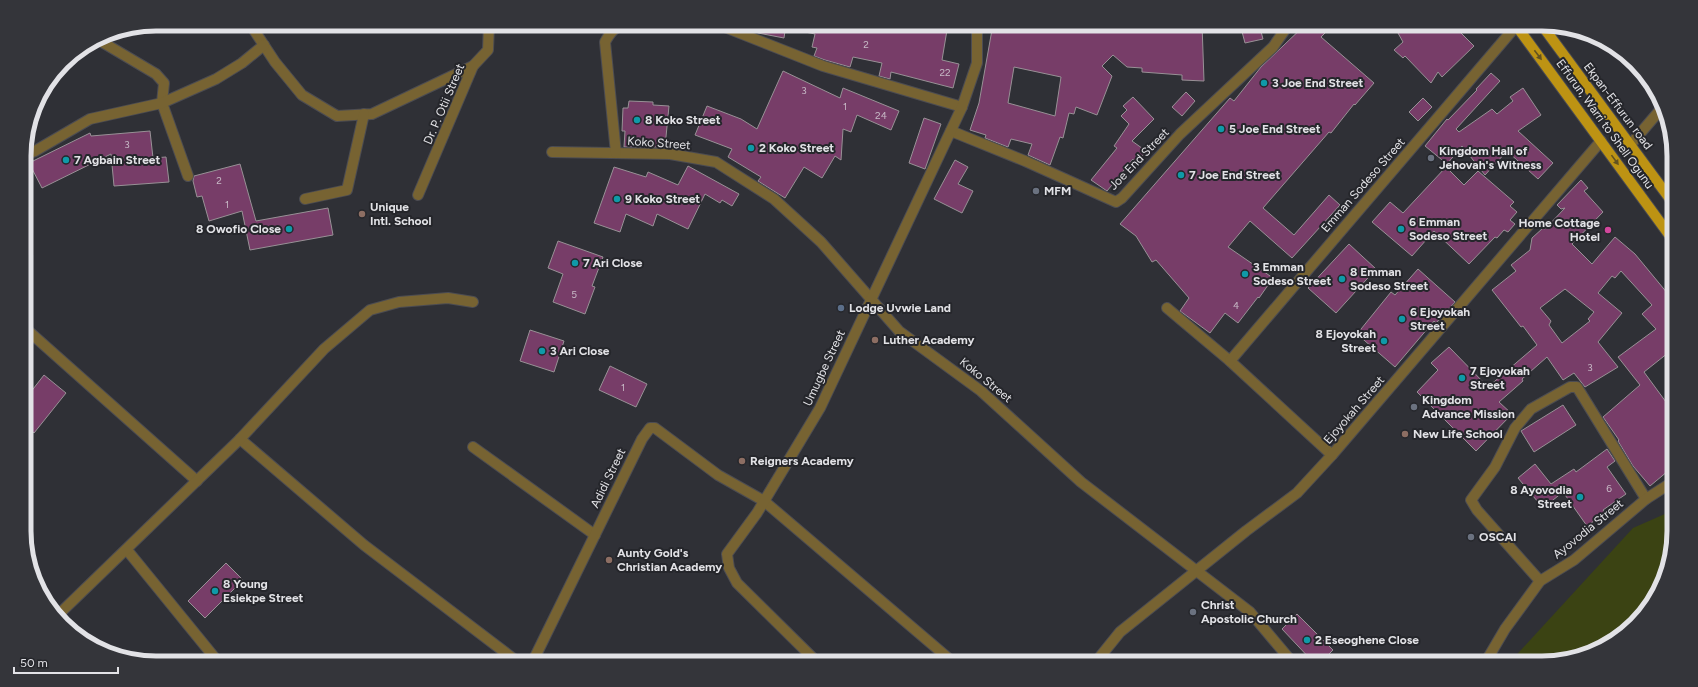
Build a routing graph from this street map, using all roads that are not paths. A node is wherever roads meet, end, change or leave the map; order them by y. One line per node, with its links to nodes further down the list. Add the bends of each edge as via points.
1 (255, 31): 11 (street)
2 (489, 31): 12 (street, Dr. P. Otii Street, via 488,50)
3 (611, 31): 22 (street, via 605,42)
4 (735, 31): 14 (street, via 823,66)
5 (978, 31): 14 (street, Umugbe Street, via 977,63)
6 (1284, 31): 17 (street, Joe End Street, via 1273,47 1180,134 1116,202 1025,160)
7 (1512, 31): 32 (street, Emman Sodeso Street)
8 (1521, 31): 18 (main road, Effurun, Warri to Shell Ogunu, one-way to 18)
9 (1546, 31): 19 (main road, Ekpan-Effurun road)
10 (104, 43): 13 (street, via 156,74 164,83)
11 (264, 45): 13 (street, via 216,79); 16 (street, via 274,62 302,95 338,116)
12 (473, 66): 16 (street, via 372,114); 24 (street, Dr. P. Otii Street)
13 (162, 103): 20 (street, via 90,119); 23 (street)
14 (962, 107): 17 (street, Umugbe Street)
15 (1658, 112): 19 (street)
16 (364, 114): 26 (street, via 348,190)
17 (951, 131): 28 (street, Umugbe Street)
18 (1601, 141): 27 (main road, Effurun, Warri to Shell Ogunu, one-way to 27); 35 (street, Ejoyokah Street)
19 (1631, 144): 25 (main road, Ekpan-Effurun road)
20 (31, 152)
21 (552, 152): 22 (street, Koko Street)
22 (616, 153): 28 (street, Koko Street, via 670,154 716,162 774,199 821,242)
23 (188, 176)
24 (418, 195)
25 (1667, 195)
26 (305, 200)
27 (1667, 232)
28 (870, 298): 39 (street, Umugbe Street, via 820,408); 42 (street, Koko Street, via 899,331 981,391 1081,482)
29 (473, 302): 33 (street, via 448,298 399,302 370,310 324,349)
30 (1167, 308): 32 (street)
31 (31, 333): 36 (street)
32 (1230, 361): 35 (street)
33 (240, 439): 36 (street); 46 (street, via 364,545)
34 (473, 447): 40 (street)
35 (1332, 455): 42 (street, Ejoyokah Street, via 1297,492)
36 (197, 481): 41 (street)
37 (1667, 486): 38 (street, Ayovodia Street)
38 (1646, 499): 43 (street, Ayovodia Street, via 1574,560); 43 (street, via 1577,387 1570,387 1531,409 1515,428 1495,467 1472,500 1477,510)
39 (764, 501): 40 (street, Adidi Street, via 718,475 668,435 650,428 642,439); 48 (street, Umugbe Street, via 726,554 729,568 737,583 750,598); 49 (street)
40 (595, 535): 47 (street, Adidi Street)
41 (127, 550): 44 (street); 45 (street)
42 (1197, 570): 50 (street, Ejoyokah Street, via 1120,632); 51 (street, Koko Street, via 1250,612)
43 (1540, 581): 52 (street, Ayovodia Street, via 1505,629)
44 (61, 612)
45 (213, 656)
46 (511, 656)
47 (535, 656)
48 (811, 656)
49 (946, 656)
50 (1101, 656)
51 (1287, 656)
52 (1489, 656)

